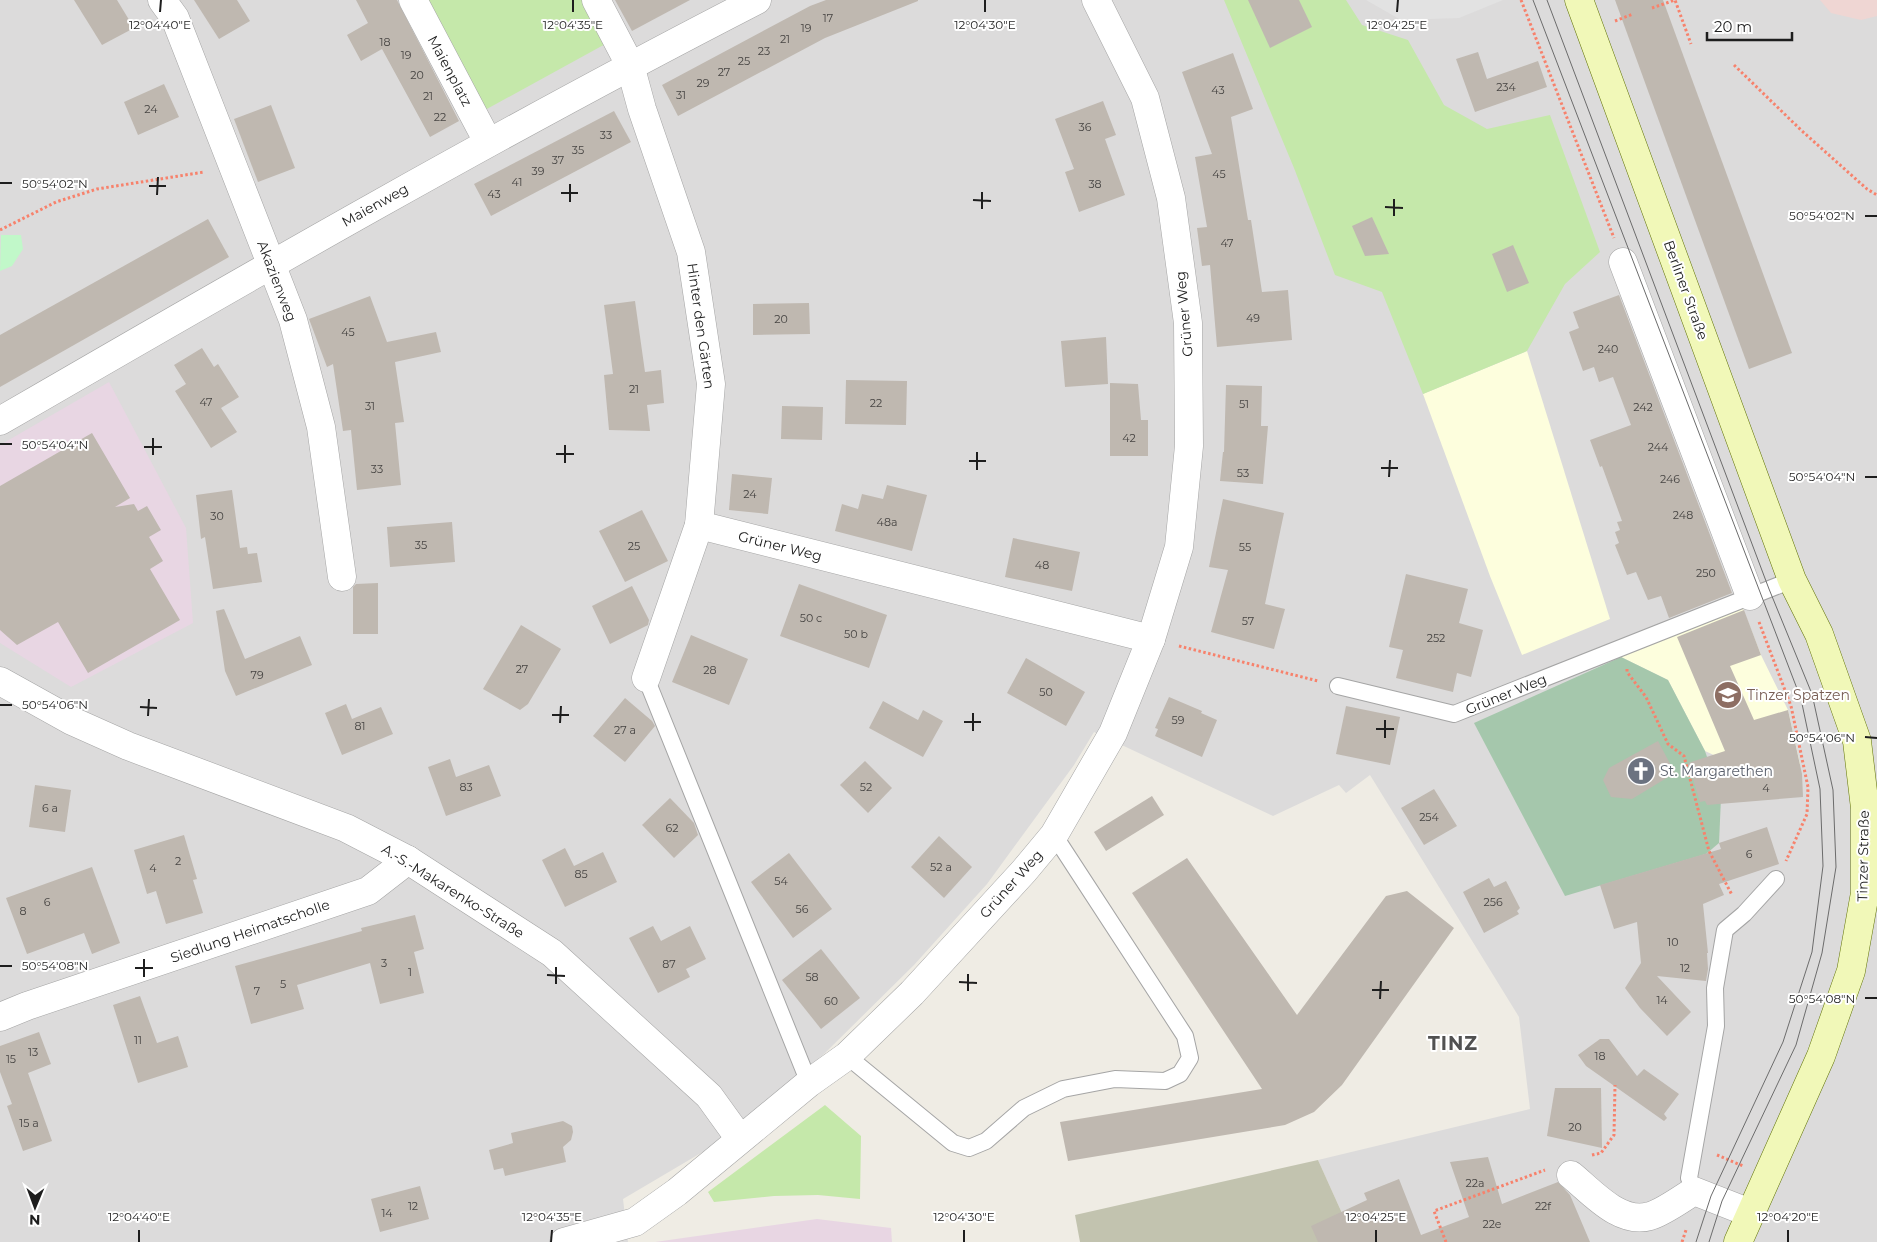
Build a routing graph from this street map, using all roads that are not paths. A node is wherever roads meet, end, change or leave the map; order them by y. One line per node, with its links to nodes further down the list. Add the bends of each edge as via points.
1 (162, 0): 10 (street, Akazienweg, via 175,18)
2 (413, 0): 8 (street, Maienplatz)
3 (596, 0): 7 (street)
4 (757, 0): 7 (street, Maienweg)
5 (1096, 0): 16 (street, Grüner Weg, via 1144,98 1171,198 1188,323 1189,446 1179,547)
6 (1579, 0): 14 (street, Berliner Straße)
7 (630, 65): 8 (street, Maienweg); 12 (street, Hinter den Gärten, via 691,252 712,384)
8 (488, 142): 10 (street, Maienweg)
9 (1623, 262): 15 (street)
10 (271, 264): 11 (street, Maienweg); 13 (street, Akazienweg, via 292,320 321,427)
11 (0, 422)
12 (700, 525): 16 (street, Grüner Weg); 17 (street, Hinter den Gärten)
13 (342, 577)
14 (1792, 580): 15 (lane, Grüner Weg); 29 (street, Tinzer Straße, via 1819,634 1857,741 1865,808 1865,893 1851,971 1821,1056)
15 (1750, 596): 19 (lane, Grüner Weg, via 1454,714)
16 (1151, 639): 20 (street, Grüner Weg, via 1113,733)
17 (646, 678): 25 (lane)
18 (0, 680): 21 (street, A.-S.-Makarenko-Straße, via 72,721 128,746 346,828)
19 (1338, 686)
20 (1054, 835): 24 (street, Grüner Weg, via 912,993); 24 (lane, via 1185,1036 1190,1058 1180,1074 1165,1081 1115,1079 1063,1089 1024,1108 986,1141 969,1148 953,1143)
21 (408, 860): 23 (street, Siedlung Heimatscholle, via 368,891 27,1006); 26 (street, A.-S.-Makarenko-Straße, via 552,953 709,1096)
22 (1776, 879): 28 (lane, via 1725,930 1715,988 1716,1026 1689,1178)
23 (0, 1018)
24 (847, 1056): 25 (street, Grüner Weg)
25 (809, 1083): 26 (street, Grüner Weg)
26 (740, 1139): 30 (street, Grüner Weg)
27 (1566, 1170): 28 (street, via 1616,1212 1632,1218 1651,1216)
28 (1694, 1191): 29 (street)
29 (1750, 1212): 32 (street, Tinzer Straße)
30 (637, 1232): 31 (street, Grüner Weg)
31 (564, 1242)
32 (1738, 1242)

